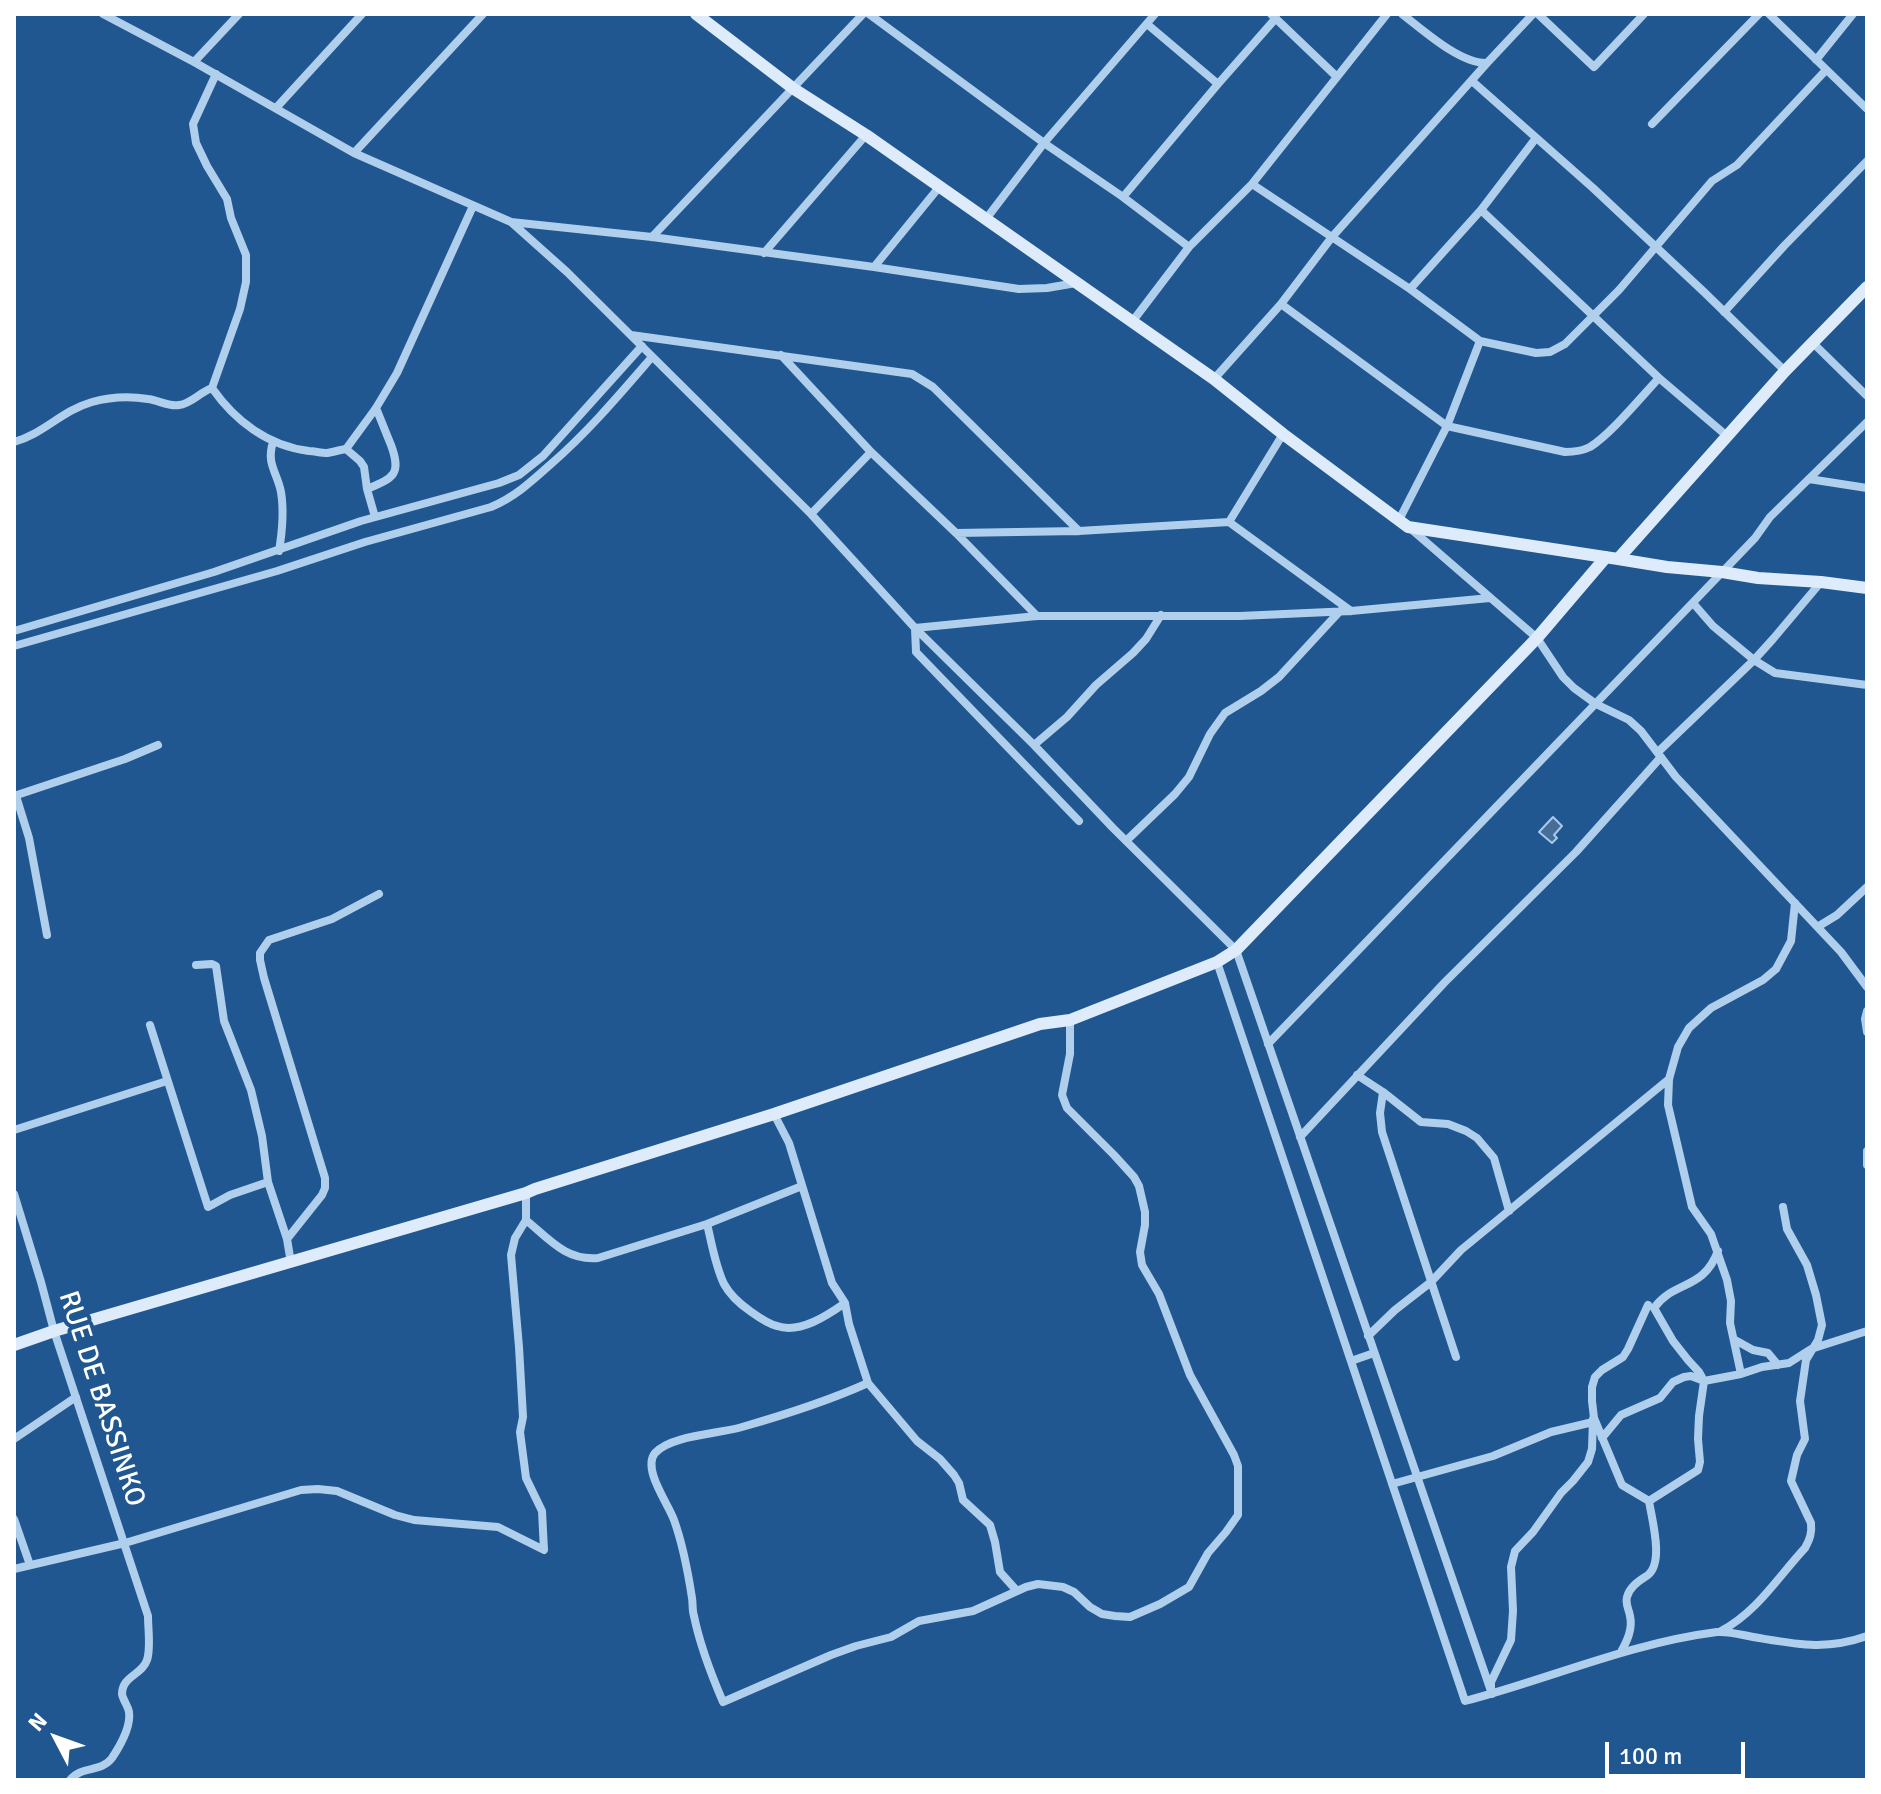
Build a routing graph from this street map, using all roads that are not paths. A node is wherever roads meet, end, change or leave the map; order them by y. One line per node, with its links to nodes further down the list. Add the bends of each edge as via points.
1 (239, 14): 18 (street)
2 (362, 14): 26 (street)
3 (483, 14): 32 (street)
4 (696, 14): 25 (street)
5 (866, 14): 25 (street); 31 (street)
6 (1155, 14): 16 (street)
7 (1387, 14): 22 (street)
8 (1402, 14): 19 (street, via 1467,59)
9 (1536, 14): 10 (street, via 1594,67); 19 (street)
10 (1644, 14)
11 (1759, 14): 28 (street)
12 (1769, 14): 17 (street)
13 (1853, 14): 17 (street)
14 (106, 15): 18 (street)
15 (1273, 16): 22 (street); 24 (street)
16 (1147, 24): 24 (street); 31 (street)
17 (1816, 60): 20 (street)
18 (194, 62): 21 (street)
19 (1487, 63): 23 (street)
20 (1826, 70): 27 (street); 44 (street, via 1737,165 1712,181)
21 (216, 74): 26 (street); 63 (street, via 193,124 196,143 227,199 246,255 246,282)
22 (1337, 77): 34 (street)
23 (1472, 81): 30 (street); 42 (street)
24 (1218, 84): 36 (street)
25 (794, 89): 29 (street); 41 (street)
26 (276, 108): 32 (street)
27 (1867, 109)
28 (1652, 124)
29 (866, 135): 35 (street); 45 (street)
30 (1536, 138): 38 (street); 44 (street)
31 (1044, 143): 36 (street); 39 (street)
32 (354, 153): 37 (street)
33 (1867, 161): 51 (street)
34 (1252, 184): 42 (street); 43 (street)
35 (940, 186): 39 (street); 46 (street)
36 (1123, 197): 43 (street)
37 (473, 206): 40 (street); 65 (street)
38 (1481, 210): 49 (street); 52 (street)
39 (986, 219): 47 (street)
40 (511, 222): 41 (street); 54 (street)
41 (652, 237): 45 (street)
42 (1332, 237): 49 (street); 50 (street)
43 (1189, 247): 53 (street)
44 (1654, 247): 51 (street); 52 (street)
45 (764, 253): 46 (street)
46 (874, 267): 47 (street, via 1019,289)
47 (1076, 283): 53 (street)
48 (1867, 287): 56 (street)
49 (1410, 289): 55 (street)
50 (1281, 304): 62 (street); 67 (street)
51 (1724, 312): 60 (street)
52 (1594, 315): 55 (street, via 1550,352); 61 (street)
53 (1132, 322): 62 (street)
54 (631, 335): 57 (street); 58 (street)
55 (1480, 341): 67 (street)
56 (1813, 343): 60 (street); 64 (street)
57 (642, 346): 59 (street); 78 (street, via 543,456 519,475)
58 (781, 355): 73 (street); 81 (street, via 912,374 924,381)
59 (652, 357): 77 (street); 97 (street, via 577,442 505,501)
60 (1785, 371): 69 (street)
61 (1659, 378): 67 (street, via 1603,437 1577,452); 69 (street)
62 (1214, 379): 68 (street)
63 (212, 388): 70 (street, via 176,406 149,399 94,401); 71 (street, via 242,421)
64 (1867, 396)
65 (376, 408): 72 (street); 76 (street, via 397,466 393,475)
66 (1867, 422): 74 (street)
67 (1447, 426): 80 (street)
68 (1283, 434): 79 (street); 80 (street)
69 (1727, 436): 84 (street)
70 (14, 442)
71 (273, 442): 72 (street, via 327,453); 83 (street, via 269,453 282,497)
72 (346, 449): 76 (street, via 364,467)
73 (871, 452): 77 (street); 82 (street)
74 (1809, 479): 75 (street); 85 (street)
75 (1867, 488)
76 (367, 489): 78 (street)
77 (811, 514): 94 (street)
78 (375, 517): 83 (street)
79 (1229, 522): 81 (street); 91 (street)
80 (1404, 523): 84 (street); 88 (street)
81 (1079, 531): 82 (street)
82 (956, 533): 93 (street)
83 (279, 551): 95 (street)
84 (1612, 558): 85 (street); 96 (street)
85 (1722, 572): 86 (street); 89 (street)
86 (1821, 582): 87 (street); 98 (street)
87 (1867, 588)
88 (1490, 598): 91 (street); 96 (street)
89 (1693, 603): 98 (street); 100 (street)
90 (1340, 611): 91 (street); 92 (street); 106 (street, via 1279,677 1225,713 1189,777)
91 (1351, 611)
92 (1161, 615): 93 (street); 102 (street, via 1133,653)
93 (1037, 616): 94 (street)
94 (915, 628): 102 (street); 105 (street, via 916,652)
95 (14, 631)
96 (1537, 638): 100 (street, via 1563,677); 112 (street)
97 (14, 646)
98 (1754, 660): 99 (street, via 1775,673); 103 (street)
99 (1867, 685)
100 (1596, 704): 103 (street, via 1629,720); 120 (street)
101 (158, 745): 104 (street)
102 (1034, 745): 106 (street)
103 (1660, 755): 109 (street); 121 (street, via 1576,852)
104 (15, 796): 111 (street, via 29,838)
105 (1079, 821)
106 (1126, 841): 112 (street)
107 (1867, 887): 110 (street)
108 (379, 894): 138 (street, via 332,919 269,940 260,953 325,1178 322,1195)
109 (1795, 903): 110 (street); 122 (street, via 1791,941 1776,969 1711,1008 1689,1028)
110 (1819, 926): 115 (street)
111 (47, 935)
112 (1236, 950): 113 (street); 120 (street)
113 (1217, 962): 117 (street); 153 (street)
114 (196, 965): 130 (street, via 216,966 224,1021 251,1090)
115 (1867, 985)
116 (1867, 1011): 119 (street)
117 (1070, 1020): 125 (street, via 1040,1024); 170 (street, via 1063,1102 1139,1186 1145,1212 1142,1265 1190,1375 1234,1455 1238,1515 1189,1587 1130,1617 1102,1614 1063,1587 1038,1584)
118 (150, 1025): 123 (street)
119 (1867, 1032)
120 (1268, 1044): 127 (street)
121 (1357, 1075): 124 (street); 127 (street)
122 (1669, 1079): 135 (street); 139 (street, via 1668,1105 1692,1207)
123 (167, 1081): 126 (street); 130 (street, via 208,1207)
124 (1383, 1092): 135 (street, via 1421,1122 1448,1124 1477,1138 1494,1158); 141 (street, via 1382,1132)
125 (774, 1114): 131 (street); 132 (street)
126 (14, 1130)
127 (1300, 1137): 146 (street)
128 (1867, 1151): 129 (street)
129 (1867, 1165)
130 (268, 1182): 138 (street)
131 (802, 1186): 137 (street); 142 (street, via 832,1283)
132 (526, 1193): 136 (street); 140 (street)
133 (14, 1194): 144 (street, RUE DE BASSINKO)
134 (1783, 1207): 149 (street, via 1787,1229 1807,1265 1822,1325)
135 (1509, 1211): 141 (street)
136 (526, 1220): 137 (street, via 573,1257 585,1259); 167 (street, via 511,1255 520,1432 526,1478 542,1511 544,1550 498,1527 414,1520 318,1489)
137 (707, 1224): 142 (street, via 725,1286 752,1313 778,1327 798,1327)
138 (287, 1239): 140 (street)
139 (1718, 1251): 147 (street); 157 (street, via 1702,1277 1671,1292 1654,1308)
140 (291, 1263): 144 (street)
141 (1431, 1282): 146 (street); 152 (street)
142 (845, 1303): 158 (street)
143 (1648, 1305): 160 (street, via 1623,1357 1595,1377)
144 (54, 1331): 148 (street); 159 (street, RUE DE BASSINKO)
145 (1867, 1331): 149 (street)
146 (1368, 1336): 151 (street)
147 (1735, 1340): 150 (street); 154 (street)
148 (14, 1345)
149 (1811, 1349): 155 (street); 171 (street, via 1800,1401 1805,1439 1791,1481 1811,1523 1811,1538 1755,1607)
150 (1756, 1351): 154 (street); 155 (street, via 1768,1353)
151 (1374, 1353): 153 (street); 163 (street)
152 (1456, 1357)
153 (1351, 1361): 164 (street)
154 (1739, 1361): 156 (street)
155 (1778, 1365): 156 (street)
156 (1741, 1374): 157 (street)
157 (1704, 1381): 161 (street, via 1691,1376 1673,1382 1660,1398 1621,1415); 165 (street, via 1698,1470)
158 (868, 1383): 170 (street, via 954,1475 966,1503 990,1525 1000,1572); 170 (street, via 743,1427 670,1443 655,1453 654,1478 676,1525 705,1660 723,1702 856,1646 891,1637 919,1621 973,1611)
159 (76, 1397): 162 (street); 167 (street, RUE DE BASSINKO)
160 (1593, 1420): 161 (street); 163 (street); 174 (street, via 1588,1462 1515,1551 1511,1640 1491,1682)
161 (1602, 1438): 165 (street, via 1622,1485)
162 (14, 1439)
163 (1417, 1477): 164 (street); 174 (street)
164 (1392, 1484): 174 (street, via 1465,1701)
165 (1649, 1501): 173 (street, via 1656,1563 1627,1596 1631,1623)
166 (14, 1519): 168 (street)
167 (125, 1543): 168 (street); 175 (street, RUE DE BASSINKO, via 148,1616 146,1661 126,1681 122,1694 129,1714 127,1729 113,1757 105,1766 81,1771)
168 (30, 1565): 169 (street)
169 (14, 1569)
170 (1017, 1591)
171 (1721, 1632): 172 (street, via 1817,1646); 173 (street)
172 (1867, 1636)
173 (1621, 1652): 174 (street)
174 (1492, 1694)
175 (70, 1780)

